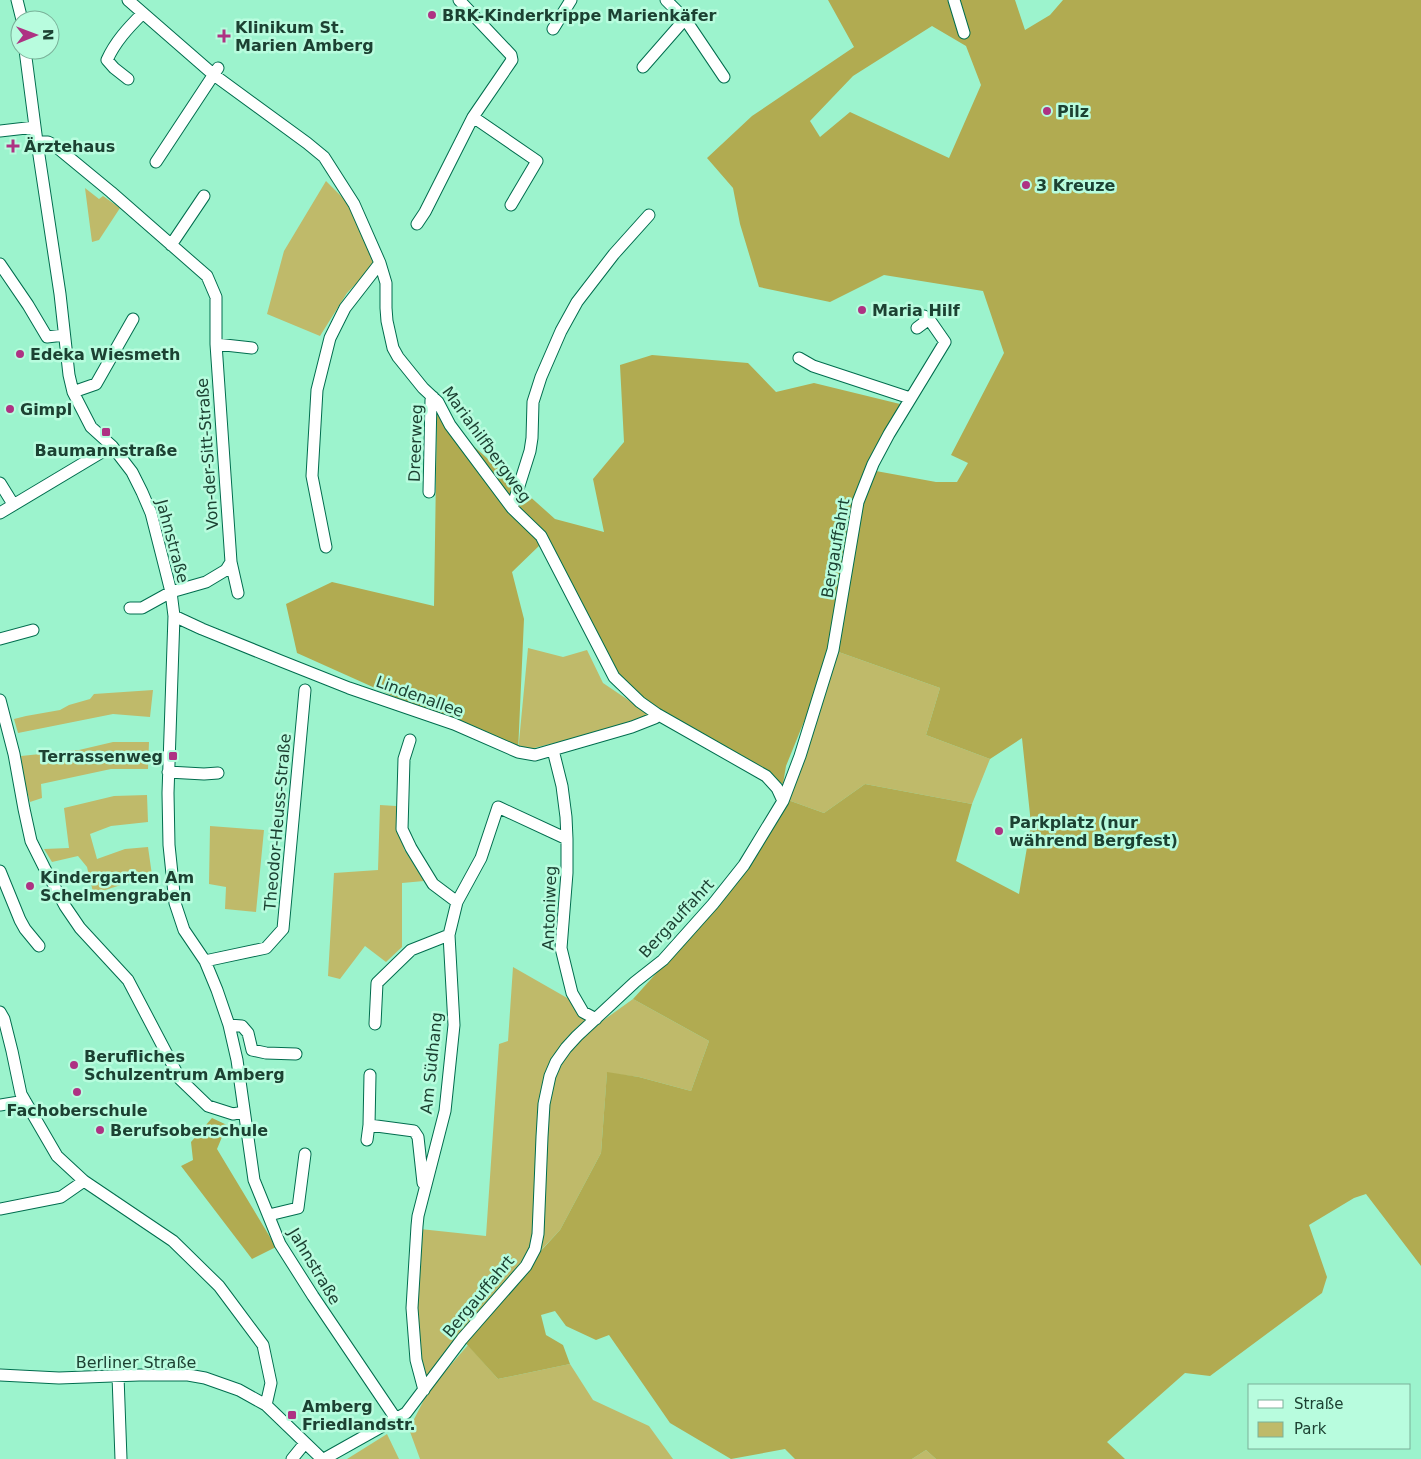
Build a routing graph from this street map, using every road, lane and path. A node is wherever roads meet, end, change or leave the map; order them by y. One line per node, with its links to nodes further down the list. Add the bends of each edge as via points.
1 (128, 0): 6 (street, Mariahilfbergweg)
2 (459, 0): 15 (street, via 511,55 512,60)
3 (571, 0): 8 (street)
4 (666, 0): 7 (street)
5 (954, 0): 9 (street)
6 (142, 14): 12 (street, Mariahilfbergweg); 14 (street, via 121,36 107,60)
7 (685, 19): 11 (street); 13 (street)
8 (553, 29)
9 (964, 34)
10 (27, 60): 16 (street, Jahnstraße)
11 (643, 67)
12 (216, 72): 19 (street); 26 (street, Mariahilfbergweg, via 324,157 354,204)
13 (724, 77)
14 (128, 79)
15 (473, 117): 21 (street, via 537,161); 23 (street)
16 (35, 127): 17 (street); 18 (street, Jahnstraße)
17 (0, 131)
18 (37, 142): 24 (street, Von-der-Sitt-Straße, via 54,145); 29 (street, Jahnstraße)
19 (156, 162)
20 (204, 196): 24 (street)
21 (511, 205)
22 (649, 215): 40 (street, via 577,302 561,331 533,402 530,452)
23 (417, 224)
24 (171, 245): 30 (street, Von-der-Sitt-Straße, via 207,276 216,297)
25 (0, 264): 29 (street, via 47,337)
26 (380, 264): 34 (street, Mariahilfbergweg, via 386,282 387,321 393,348 411,374); 42 (street, via 345,308 330,338 317,390 312,476)
27 (133, 319): 33 (street, via 96,384)
28 (917, 328): 35 (street, Bergauffahrt, via 926,318 945,342)
29 (64, 336): 33 (street, Jahnstraße)
30 (216, 344): 31 (street); 43 (street, Von-der-Sitt-Straße)
31 (252, 348)
32 (799, 358): 35 (street, via 813,366)
33 (73, 392): 36 (street, Jahnstraße, via 92,427)
34 (433, 396): 38 (street, Dreerweg); 40 (street, Mariahilfbergweg, via 450,425)
35 (910, 398): 57 (street, Bergauffahrt, via 873,464 858,502 833,650)
36 (112, 446): 39 (street); 44 (street, Jahnstraße, via 132,472 151,513)
37 (0, 483): 39 (street)
38 (429, 492)
39 (13, 504): 41 (street)
40 (512, 508): 52 (street, Mariahilfbergweg, via 541,536 614,677)
41 (0, 513)
42 (326, 547)
43 (231, 562): 44 (street, via 226,570 206,582); 45 (street, Von-der-Sitt-Straße)
44 (171, 592): 46 (street, via 142,608); 47 (street, Jahnstraße)
45 (238, 593)
46 (130, 608)
47 (174, 616): 54 (street, Lindenallee, via 280,661 454,724 518,752 535,755); 55 (street, Jahnstraße)
48 (33, 630): 49 (street)
49 (0, 639)
50 (305, 690): 64 (street, Theodor-Heuss-Straße, via 284,929 266,948)
51 (0, 700): 73 (street, via 31,841 65,906 80,928 128,980 180,1079 208,1106 233,1114)
52 (657, 714): 54 (street, Lindenallee, via 655,718 632,727); 57 (street, Mariahilfbergweg, via 766,776)
53 (410, 740): 61 (street, via 404,759 402,829 434,884)
54 (553, 750): 58 (street, Antoniweg, via 562,786)
55 (168, 772): 56 (street); 64 (street, Jahnstraße, via 168,845 175,903 184,930)
56 (218, 773)
57 (783, 801): 66 (street, Bergauffahrt, via 744,866 713,904 662,960)
58 (567, 839): 61 (street, Am Südhang, via 498,806 481,858); 66 (street, Antoniweg, via 561,948 572,992 583,1012)
59 (0, 871): 60 (street)
60 (6, 900): 63 (street)
61 (457, 902): 62 (street, Am Südhang)
62 (449, 935): 67 (street, via 411,950 377,983); 78 (street, Am Südhang, via 454,1025 445,1111)
63 (39, 946)
64 (205, 961): 68 (street, Jahnstraße)
65 (1, 1017): 71 (street)
66 (596, 1019): 83 (street, Bergauffahrt, via 566,1048 550,1076 544,1104 540,1217 535,1249 526,1266 478,1320)
67 (375, 1024)
68 (229, 1025): 69 (street, via 242,1026 248,1033 252,1050 266,1054); 73 (street, Jahnstraße)
69 (296, 1054)
70 (370, 1075): 74 (street)
71 (25, 1101): 72 (street); 77 (street, via 57,1156)
72 (0, 1105)
73 (244, 1112): 80 (street, Jahnstraße, via 254,1180)
74 (369, 1125): 75 (street); 78 (street, Am Südhang, via 414,1131 418,1138)
75 (368, 1140)
76 (306, 1154): 80 (street, via 298,1208)
77 (84, 1181): 79 (street, via 61,1197); 84 (street, via 173,1241 219,1286 263,1345 271,1383)
78 (424, 1192): 83 (street, Am Südhang, via 418,1216 412,1308 416,1360)
79 (0, 1209)
80 (269, 1216): 85 (street, Jahnstraße, via 280,1244)
81 (0, 1375): 82 (street, Berliner Straße)
82 (118, 1376): 84 (street, Berliner Straße, via 188,1375 205,1378 239,1390); 87 (street)
83 (424, 1390): 85 (street, Bergauffahrt, via 406,1413)
84 (266, 1405): 86 (street, Berliner Straße)
85 (396, 1419): 89 (street, Bergauffahrt)
86 (305, 1442): 88 (street); 89 (street, Berliner Straße)
87 (122, 1459)
88 (292, 1459)
89 (323, 1459)

